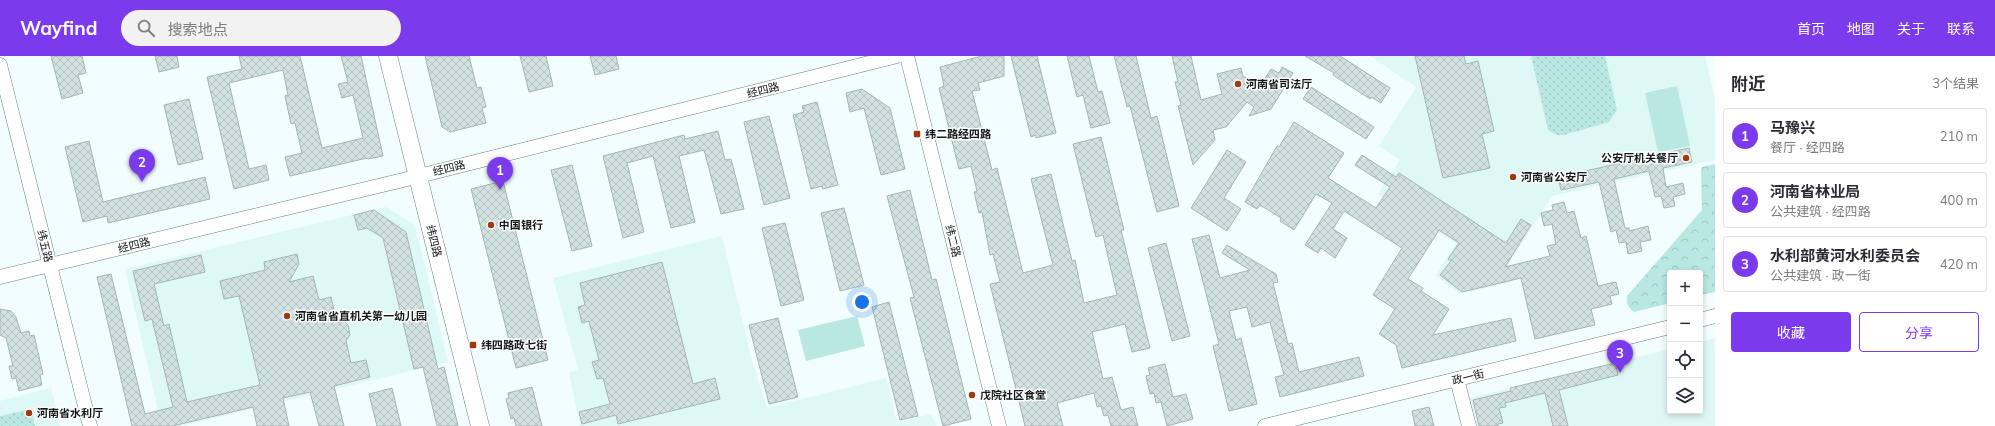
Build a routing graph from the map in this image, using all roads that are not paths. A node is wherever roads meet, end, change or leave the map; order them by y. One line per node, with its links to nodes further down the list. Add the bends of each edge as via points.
1 (388, 56): 5 (street, 纬四路)
2 (897, 56): 5 (street, 经四路)
3 (906, 56): 14 (street, 纬二路)
4 (0, 65): 6 (street, 纬五路)
5 (418, 176): 6 (street, 经四路); 13 (street, 纬四路)
6 (50, 265): 7 (street, 经四路); 12 (street, 纬五路)
7 (0, 277)
8 (1715, 316): 9 (street)
9 (1703, 319)
10 (1667, 328): 11 (street, 政一街)
11 (1458, 379): 15 (street, 政一街); 16 (street)
12 (90, 426)
13 (480, 426)
14 (999, 426)
15 (1265, 426)
16 (1469, 426)

